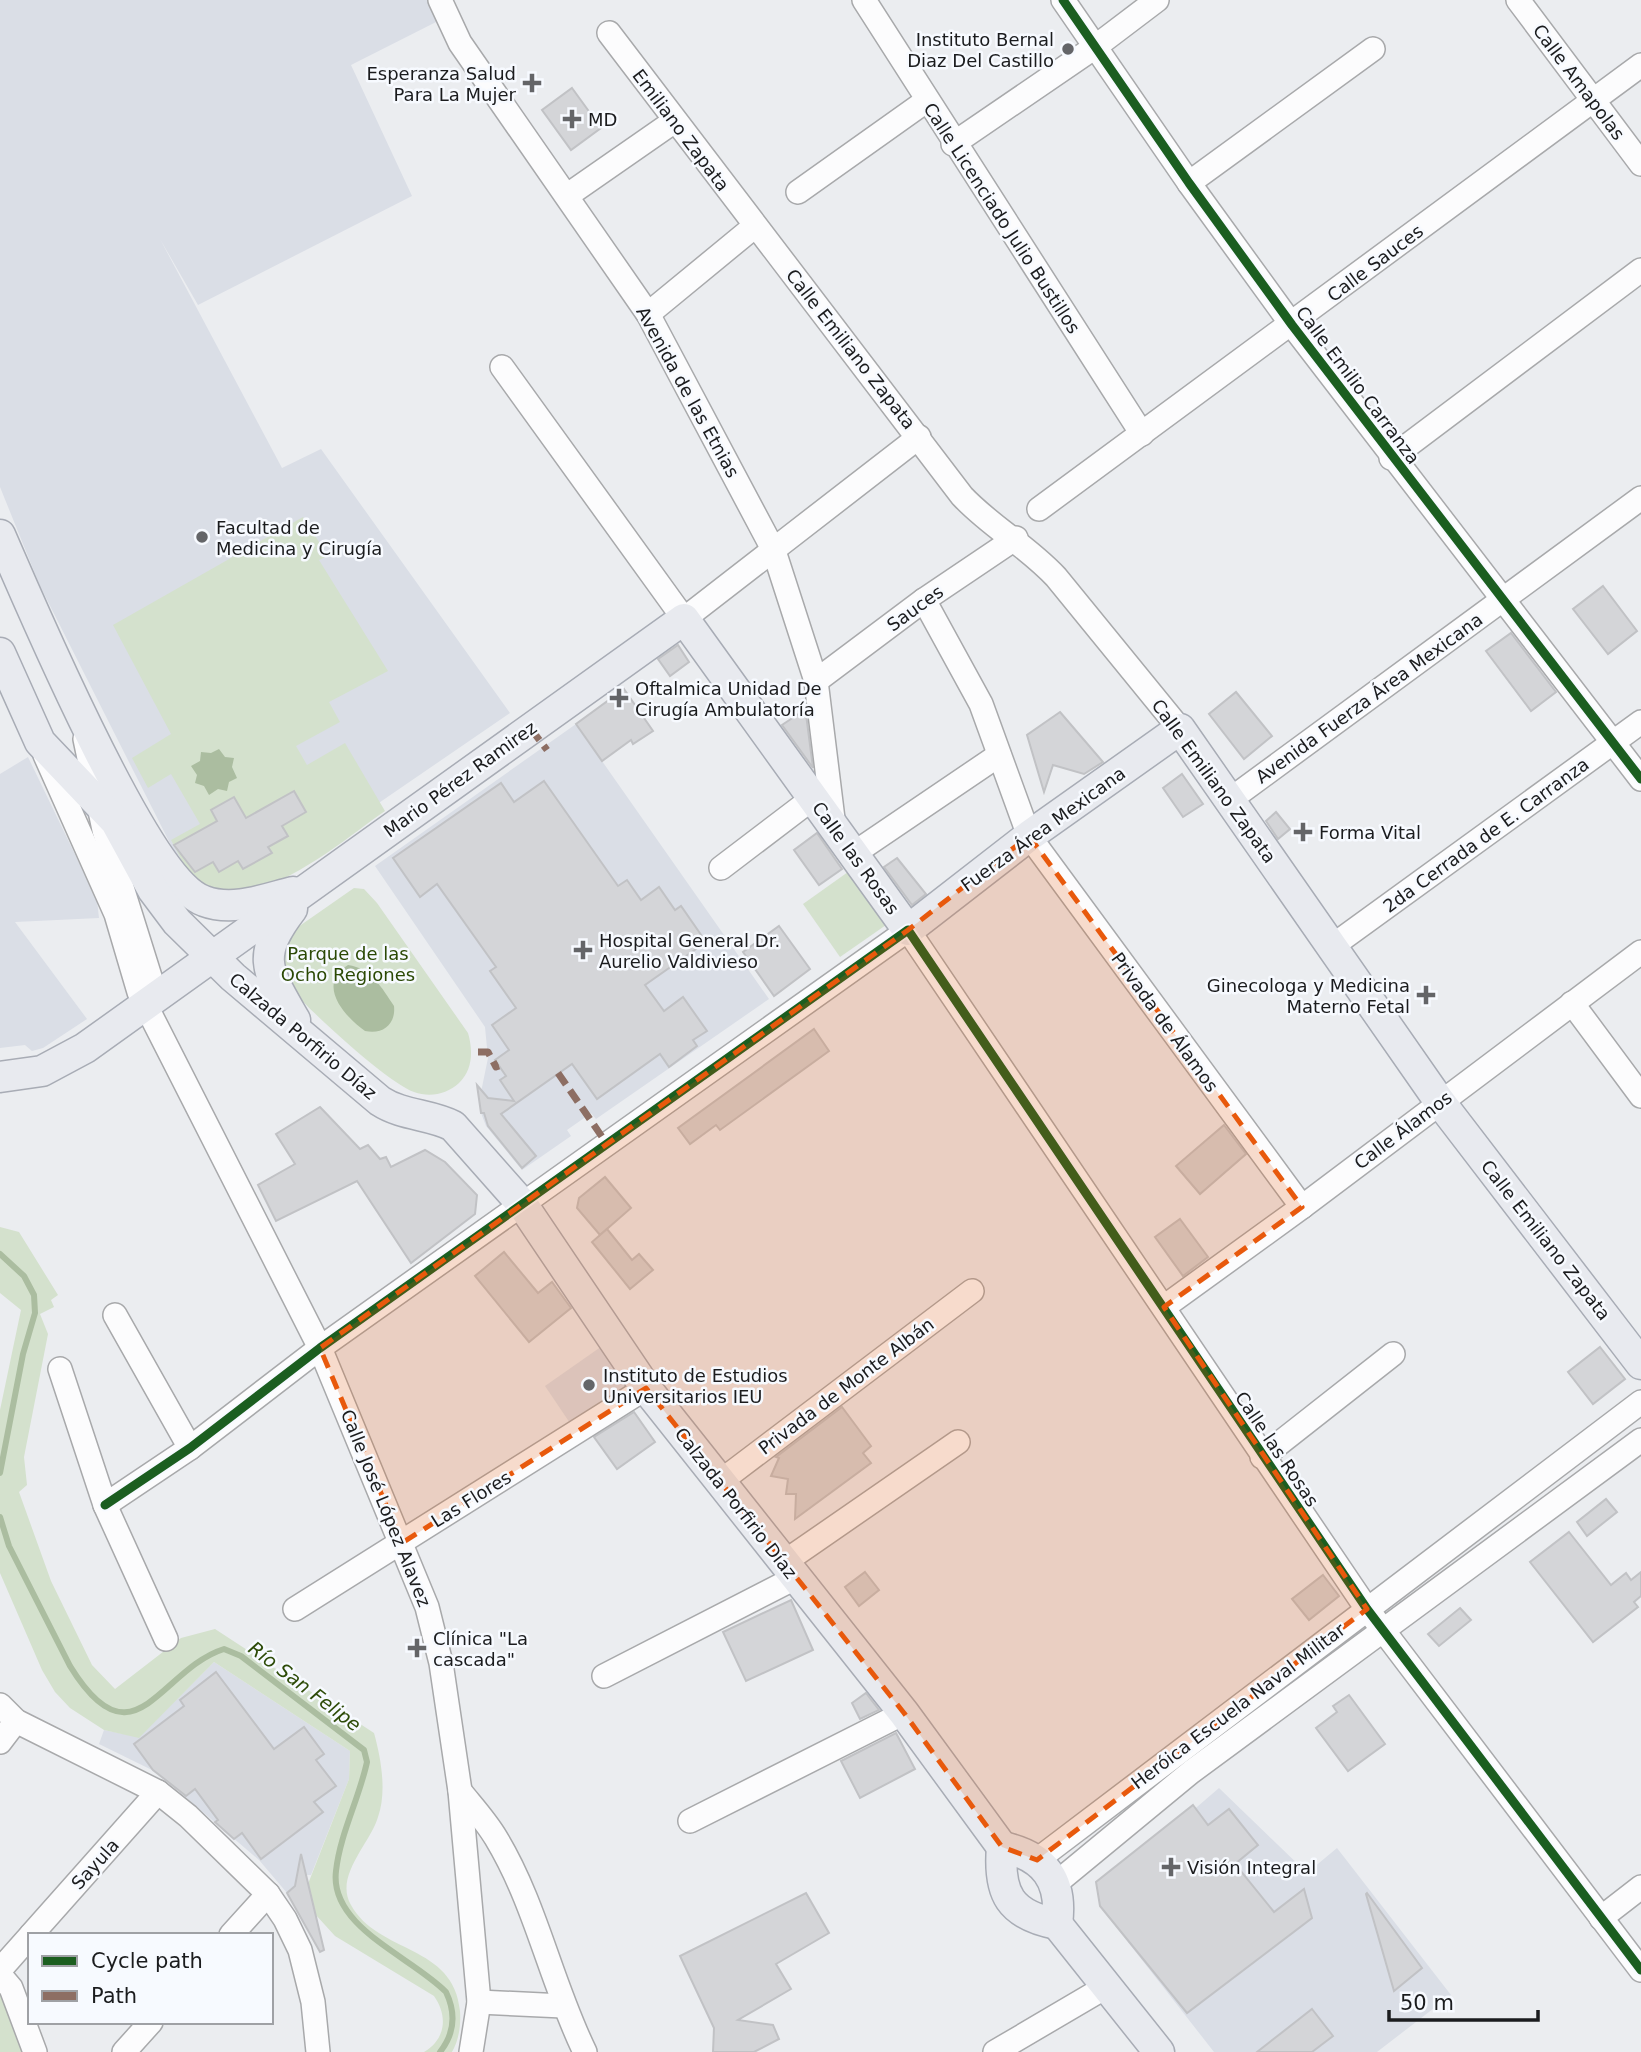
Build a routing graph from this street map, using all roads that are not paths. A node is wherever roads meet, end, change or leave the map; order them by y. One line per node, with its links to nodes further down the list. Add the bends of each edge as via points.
1 (440, 0): 17 (street, Avenida de las Etnias, via 460,43)
2 (864, 0): 11 (street, Calle Licenciado Julio Bustillos)
3 (1063, 0): 7 (street, Calle Emilio Carranza)
4 (1157, 0): 7 (street)
5 (1518, 0): 10 (street, Calle Amapolas)
6 (608, 33): 12 (street, Emiliano Zapata)
7 (1095, 47): 13 (street); 15 (street, Calle Emilio Carranza)
8 (1373, 49): 15 (street)
9 (1641, 65): 10 (street, Calle Sauces)
10 (1592, 100): 14 (street, Calle Amapolas); 21 (street, Calle Sauces)
11 (926, 101): 13 (street, Calle Licenciado Julio Bustillos); 16 (street)
12 (673, 122): 17 (street); 18 (street, Emiliano Zapata)
13 (953, 144): 23 (street, Calle Licenciado Julio Bustillos)
14 (1641, 164)
15 (1189, 183): 21 (street, Calle Emilio Carranza)
16 (797, 192)
17 (568, 195): 20 (street, Avenida de las Etnias)
18 (755, 226): 20 (street); 24 (street, Calle Emiliano Zapata)
19 (1641, 270): 25 (street)
20 (648, 314): 30 (street, Avenida de las Etnias)
21 (1292, 325): 23 (street, Calle Sauces); 25 (street, Calle Emilio Carranza)
22 (502, 367): 33 (street, Calle las Rosas)
23 (1142, 434): 27 (street, Calle Sauces)
24 (919, 437): 29 (street, Calle Emiliano Zapata, via 971,506); 30 (street, Mario Pérez Ramirez)
25 (1391, 458): 31 (street, Calle Emilio Carranza)
26 (1641, 498): 31 (street, Avenida Fuerza Área Mexicana)
27 (1039, 509)
28 (0, 536): 36 (main road)
29 (1016, 538): 32 (street, Sauces); 38 (street, Calle Emiliano Zapata, via 1056,577)
30 (774, 551): 33 (street, Mario Pérez Ramirez); 35 (street, Avenida de las Etnias)
31 (1504, 598): 40 (street, Calle Emilio Carranza); 44 (street, Avenida Fuerza Área Mexicana)
32 (924, 600): 35 (street, Sauces); 41 (street, Privada de Álamos, via 981,704)
33 (684, 619): 43 (main road, Calle las Rosas); 50 (main road, Mario Pérez Ramirez)
34 (0, 653): 39 (main road)
35 (816, 681): 46 (street, Avenida de las Etnias)
36 (81, 717): 45 (street); 50 (main road, via 160,858 186,891 203,901 224,905)
37 (1641, 722): 40 (street, 2da Cerrada de E. Carranza)
38 (1180, 729): 44 (main road, Calle Emiliano Zapata); 47 (main road, Fuerza Área Mexicana)
39 (40, 742): 45 (main road, Calzada Porfirio Díaz); 56 (street, Calle José López Alavez, via 111,902)
40 (1614, 744): 42 (street, Calle Emilio Carranza); 52 (street, 2da Cerrada de E. Carranza)
41 (999, 755): 47 (street, Privada de Álamos); 48 (street)
42 (1641, 779)
43 (813, 798): 46 (main road, Calle las Rosas); 49 (street)
44 (1231, 799): 52 (main road, Calle Emiliano Zapata)
45 (97, 800): 54 (main road, Calzada Porfirio Díaz, via 116,822 164,906); 56 (street, via 151,980)
46 (834, 827): 48 (main road, Calle las Rosas)
47 (1029, 836): 51 (main road, Fuerza Área Mexicana); 62 (street, Privada de Álamos)
48 (853, 854): 51 (main road, Calle las Rosas)
49 (721, 868)
50 (307, 889): 54 (main road, Mario Pérez Ramirez); 57 (main road, via 273,935 266,957 272,980)
51 (908, 930): 61 (street); 64 (street, Calle las Rosas)
52 (1331, 947): 60 (main road, Calle Emiliano Zapata)
53 (1641, 951): 55 (street, Calle Álamos)
54 (211, 958): 56 (main road, Mario Pérez Ramirez); 57 (main road, Calzada Porfirio Díaz)
55 (1572, 1003): 59 (street); 60 (street, Calle Álamos)
56 (146, 1006): 58 (main road, Mario Pérez Ramirez, via 53,1067); 66 (street, Calle José López Alavez)
57 (305, 1039): 61 (main road, Calzada Porfirio Díaz, via 389,1107 453,1126)
58 (0, 1077)
59 (1641, 1096)
60 (1440, 1102): 62 (street, Calle Álamos); 68 (main road, Calle Emiliano Zapata)
61 (522, 1205): 66 (street); 70 (main road, Calzada Porfirio Díaz)
62 (1302, 1207): 64 (street, Calle Álamos)
63 (972, 1291): 76 (street, Privada de Monte Albán)
64 (1164, 1307): 75 (street, Calle las Rosas)
65 (115, 1315): 74 (street)
66 (320, 1348): 74 (street); 78 (street, Calle José López Alavez)
67 (1393, 1354): 75 (street)
68 (1641, 1364)
69 (60, 1369): 77 (street)
70 (646, 1388): 76 (main road, Calzada Porfirio Díaz); 78 (street, Las Flores)
71 (1641, 1402): 81 (street, Heróica Escuela Naval Militar)
72 (1641, 1440): 82 (street, Heróica Escuela Naval Militar)
73 (958, 1441): 79 (street)
74 (190, 1448): 77 (street)
75 (1262, 1457): 81 (street, Calle las Rosas)
76 (721, 1481): 79 (main road, Calzada Porfirio Díaz)
77 (105, 1505): 83 (street)
78 (402, 1543): 80 (street, Las Flores); 88 (street, Calle José López Alavez, via 427,1607 441,1663)
79 (789, 1571): 84 (street); 86 (main road, Calzada Porfirio Díaz)
80 (295, 1609)
81 (1367, 1609): 82 (street, Calle las Rosas); 92 (street, Heróica Escuela Naval Militar)
82 (1383, 1629): 93 (street, Heróica Escuela Naval Militar, via 1184,1778); 96 (street, Calle las Rosas)
83 (166, 1639)
84 (604, 1675)
85 (8, 1713): 87 (street); 89 (street)
86 (904, 1713): 90 (street); 91 (main road, Calzada Porfirio Díaz)
87 (0, 1742)
88 (460, 1791): 104 (street, Calle José López Alavez); 105 (street, via 496,1838 530,1911)
89 (158, 1792): 95 (street); 98 (street, Sayula)
90 (690, 1821)
91 (1002, 1847): 92 (main road); 97 (main road, via 1001,1880 1012,1901 1028,1916)
92 (1037, 1860): 93 (main road)
93 (1054, 1885): 97 (main road, via 1059,1898)
94 (1641, 1887): 96 (street)
95 (268, 1894): 99 (street); 109 (street, via 300,1950 313,2002)
96 (1601, 1918): 101 (street, Calle las Rosas)
97 (1057, 1924): 103 (main road)
98 (33, 1933)
99 (233, 1933)
100 (28, 1938): 102 (street, Sayula)
101 (1641, 1970)
102 (0, 1972): 107 (street, via 11,1987)
103 (1109, 1985): 112 (street); 113 (main road)
104 (480, 2002): 105 (street); 110 (street, Calle José López Alavez)
105 (562, 2006): 111 (street)
106 (149, 2024): 108 (street)
107 (35, 2052)
108 (124, 2052)
109 (318, 2052)
110 (471, 2052)
111 (585, 2052)
112 (995, 2052)
113 (1159, 2052)

